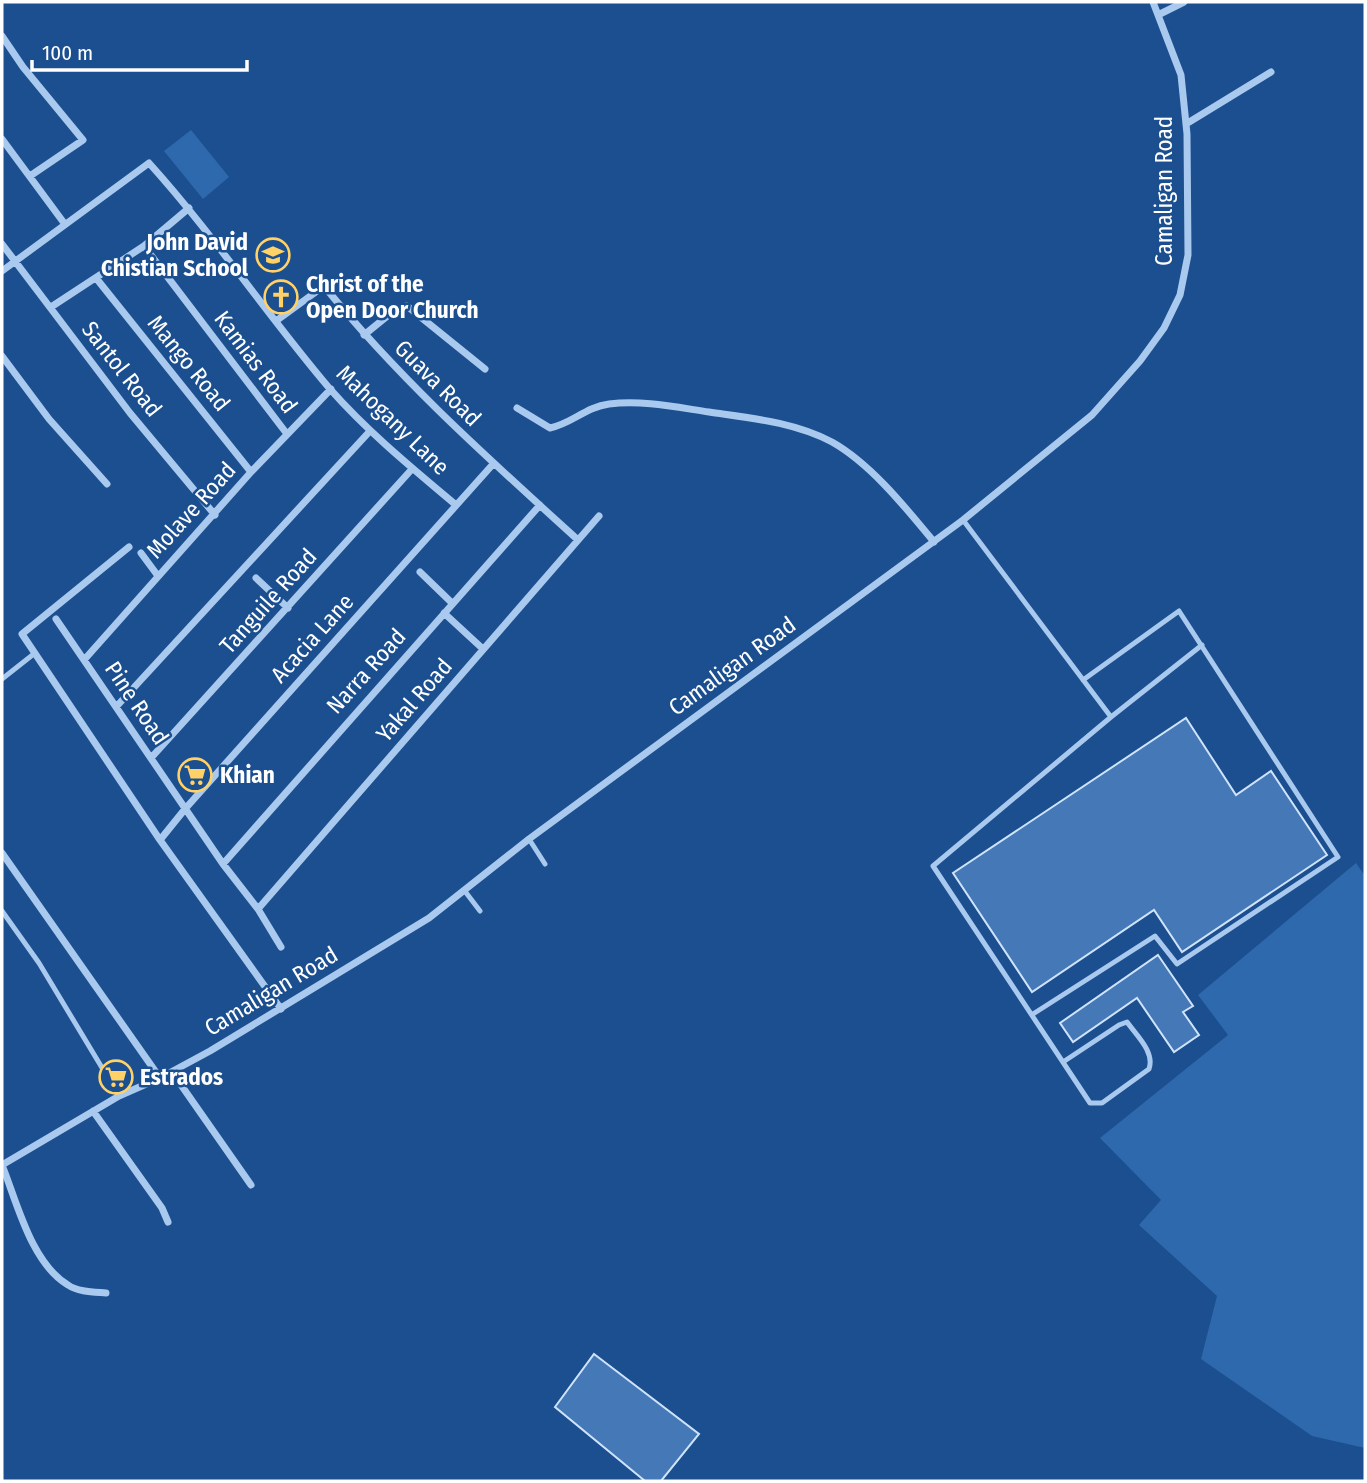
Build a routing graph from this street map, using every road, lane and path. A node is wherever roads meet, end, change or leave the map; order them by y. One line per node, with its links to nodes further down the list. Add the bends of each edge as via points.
1 (1153, 2): 3 (street, Camaligan Road)
2 (1184, 2): 3 (street)
3 (1158, 15): 6 (street, Camaligan Road, via 1181,75)
4 (2, 36): 8 (street, via 83,140)
5 (1270, 72): 6 (street)
6 (1186, 124): 33 (street, Camaligan Road, via 1188,255 1172,313 1140,361 1093,415)
7 (2, 139): 8 (street)
8 (30, 176): 10 (street)
9 (189, 208): 10 (street, Mahogany Lane, via 149,163); 12 (street); 17 (street, Mahogany Lane)
10 (64, 223): 13 (street)
11 (2, 244): 13 (street, Santol Road)
12 (144, 246): 15 (street); 24 (street, Kamias Road)
13 (14, 261): 14 (street); 16 (street, Santol Road)
14 (2, 271)
15 (96, 278): 16 (street); 27 (street, Mango Road)
16 (51, 307): 31 (street, Santol Road, via 130,413)
17 (276, 321): 18 (street, Guava Road, via 324,286); 21 (street, Mahogany Lane)
18 (364, 335): 20 (street, via 396,309 407,306); 25 (street, Guava Road)
19 (2, 356): 28 (street, via 49,419)
20 (485, 369)
21 (331, 389): 23 (street, Mahogany Lane); 24 (street, Molave Road)
22 (517, 408): 35 (street, via 550,428 589,409 642,402 801,429 856,459)
23 (370, 431): 26 (street, Mahogany Lane); 51 (street)
24 (287, 434): 27 (street, Molave Road)
25 (494, 463): 29 (street, Acacia Lane); 30 (street, Guava Road)
26 (412, 468): 29 (street, Mahogany Lane); 42 (street, Tanguile Road)
27 (251, 472): 31 (street, Molave Road)
28 (107, 484)
29 (456, 505): 54 (street, Acacia Lane)
30 (540, 505): 34 (street, Guava Road); 41 (street, Narra Road)
31 (215, 514): 39 (street, Molave Road)
32 (599, 516): 34 (street, Yakal Road)
33 (963, 520): 35 (street, Camaligan Road); 50 (lane)
34 (578, 540): 46 (street, Yakal Road)
35 (934, 542): 56 (street, Camaligan Road)
36 (129, 547): 47 (street, via 22,634)
37 (141, 553): 39 (street)
38 (420, 572): 41 (street)
39 (159, 576): 48 (street, Molave Road)
40 (256, 578): 42 (street)
41 (452, 603): 43 (street, Narra Road)
42 (288, 608): 53 (street, Tanguile Road)
43 (444, 613): 46 (street); 58 (street, Narra Road)
44 (56, 620): 48 (street, Pine Road)
45 (1202, 645): 50 (lane, via 1179,611); 52 (lane); 66 (lane, via 1338,857 1177,964 1155,936)
46 (483, 649): 61 (street, Yakal Road)
47 (35, 653): 49 (lane); 55 (street)
48 (84, 660): 51 (street, Pine Road)
49 (2, 679)
50 (1083, 680): 52 (lane)
51 (116, 707): 53 (street, Pine Road)
52 (1111, 717): 66 (lane, via 933,866)
53 (150, 758): 54 (street, Pine Road)
54 (185, 808): 55 (street, Acacia Lane); 58 (street, Pine Road)
55 (160, 839): 65 (street)
56 (529, 839): 59 (lane); 60 (street, Camaligan Road)
57 (2, 853): 69 (street)
58 (223, 864): 61 (street, Pine Road)
59 (545, 864)
60 (464, 890): 63 (lane); 65 (street, Camaligan Road, via 429,918)
61 (258, 909): 64 (street, Pine Road)
62 (2, 911): 70 (lane)
63 (480, 911)
64 (281, 947)
65 (281, 1009): 68 (street, Camaligan Road)
66 (1033, 1014): 67 (lane)
67 (1063, 1062): 67 (lane, via 1090,1103 1102,1103 1149,1069 1152,1061 1127,1022)
68 (172, 1072): 69 (street, Camaligan Road); 73 (street)
69 (160, 1077): 70 (street, Camaligan Road)
70 (119, 1096): 71 (street, Camaligan Road)
71 (93, 1111): 72 (street, Camaligan Road); 74 (street)
72 (2, 1165): 75 (street, via 22,1225 55,1274 68,1286)
73 (251, 1185)
74 (168, 1222)
75 (106, 1293)

